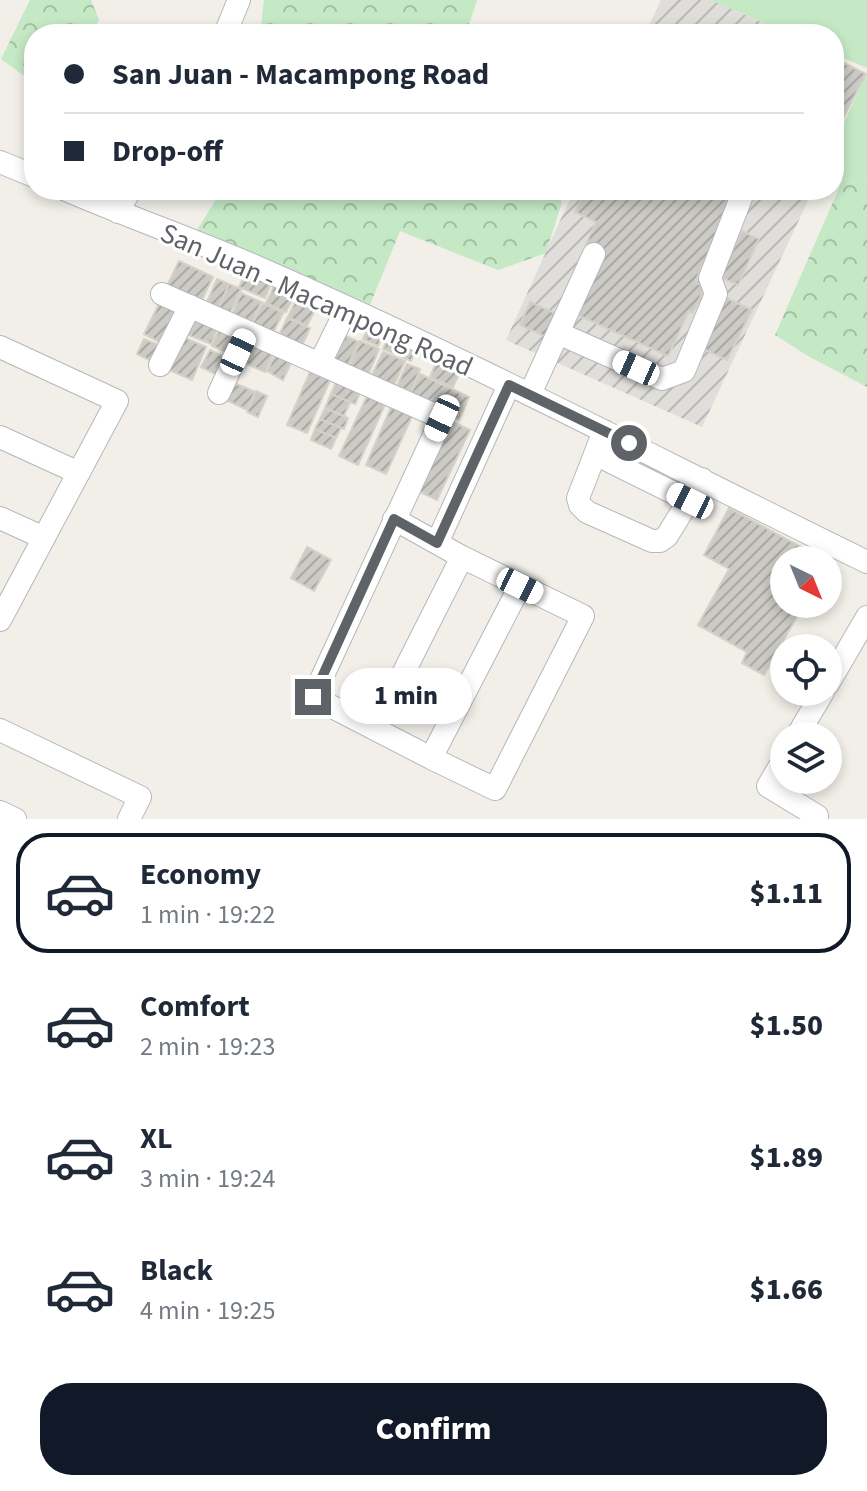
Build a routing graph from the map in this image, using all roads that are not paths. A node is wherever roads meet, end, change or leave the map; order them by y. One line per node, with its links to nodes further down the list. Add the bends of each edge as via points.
1 (239, 0): 2 (street)
2 (229, 24)
3 (0, 162): 4 (street)
4 (24, 172)
5 (90, 200): 8 (street, San Juan - Macampong Road)
6 (125, 200): 8 (street)
7 (740, 200): 14 (street, via 710,278 716,294 684,371 662,379)
8 (118, 212): 12 (street, San Juan - Macampong Road)
9 (594, 254): 14 (street)
10 (162, 294): 11 (street)
11 (190, 306): 13 (street); 17 (street)
12 (347, 308): 16 (street); 18 (street, San Juan - Macampong Road)
13 (247, 332): 16 (street); 19 (street)
14 (558, 333): 18 (street)
15 (0, 347): 23 (street, via 117,401)
16 (320, 363): 27 (street, via 442,418)
17 (160, 365)
18 (519, 390): 20 (street, San Juan - Macampong Road); 29 (street)
19 (219, 393)
20 (604, 431): 22 (street); 24 (street, San Juan - Macampong Road)
21 (0, 437): 23 (street)
22 (595, 454): 25 (street); 25 (street, via 578,498 587,512 660,541)
23 (79, 473): 28 (street)
24 (702, 479): 25 (street); 31 (street, San Juan - Macampong Road)
25 (690, 501)
26 (0, 518): 28 (street)
27 (394, 519): 29 (street); 36 (street, via 313,697)
28 (44, 538): 33 (street)
29 (437, 543): 30 (street)
30 (462, 557): 32 (street); 36 (street)
31 (867, 562)
32 (520, 586): 38 (street); 38 (street, via 583,616 495,789)
33 (2, 610)
34 (867, 617): 35 (street)
35 (842, 660)
36 (375, 729): 38 (street)
37 (0, 730): 42 (street, via 140,797)
38 (431, 758)
39 (781, 794): 43 (street)
40 (0, 812): 41 (street)
41 (15, 819)
42 (129, 819)
43 (815, 819)

